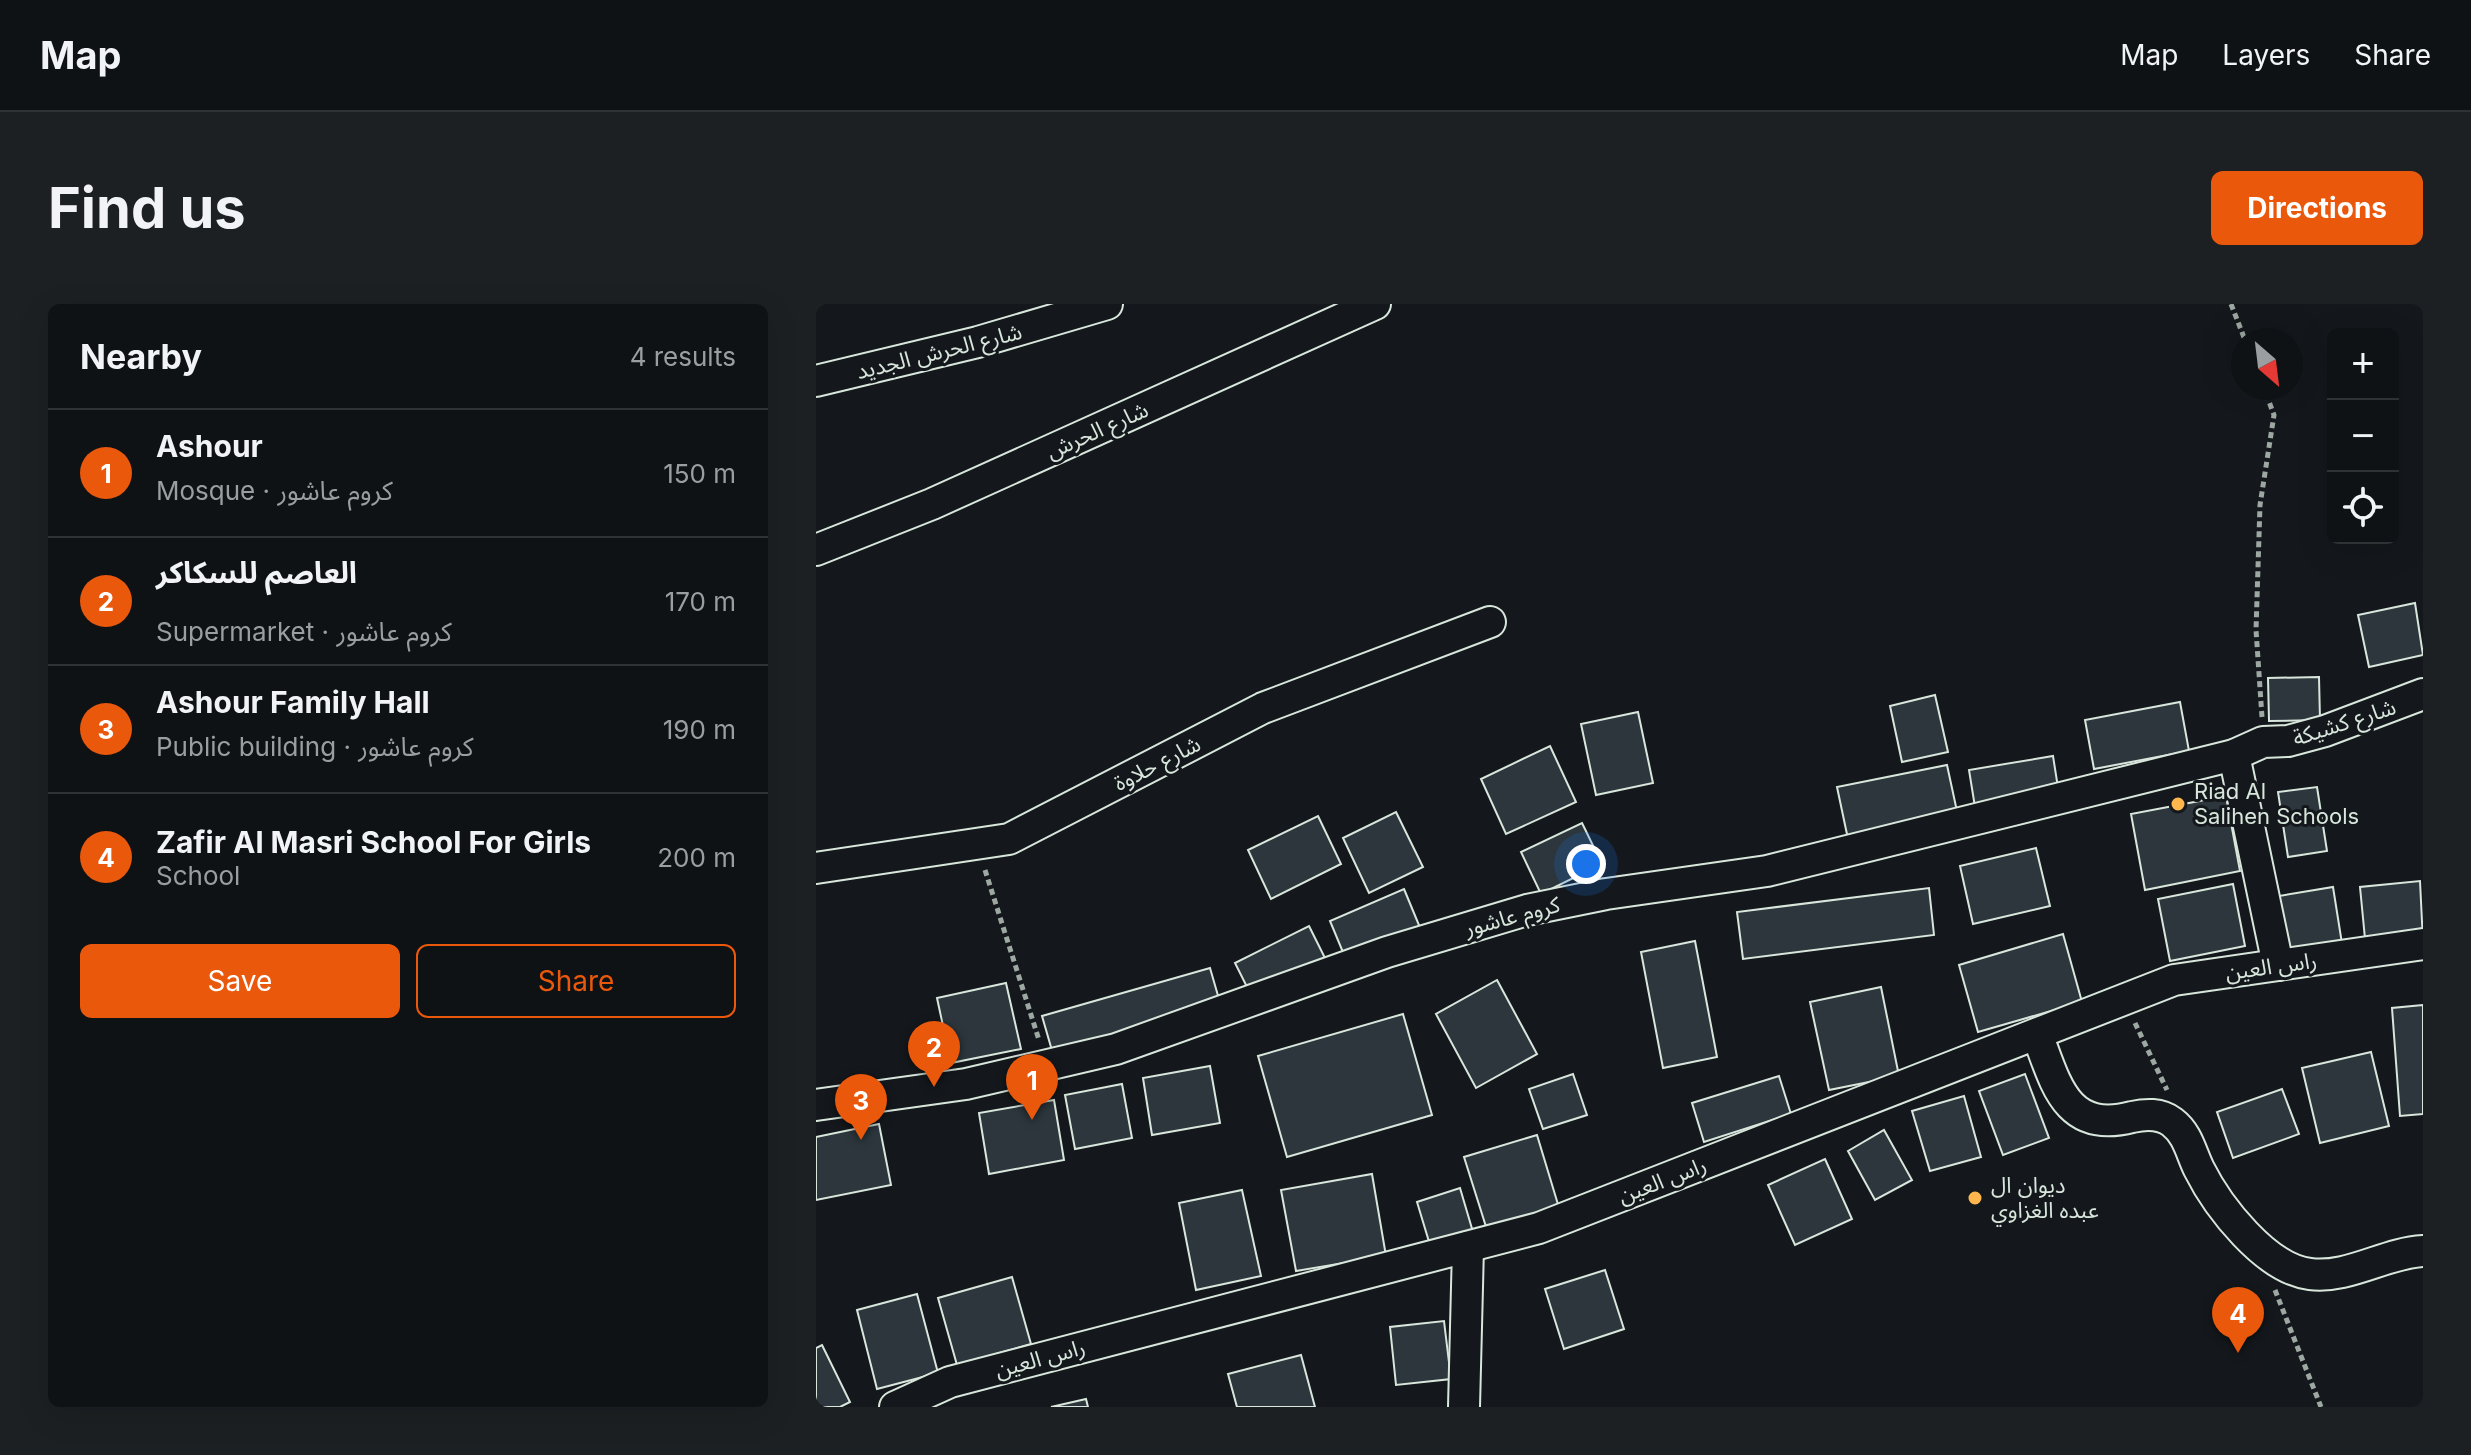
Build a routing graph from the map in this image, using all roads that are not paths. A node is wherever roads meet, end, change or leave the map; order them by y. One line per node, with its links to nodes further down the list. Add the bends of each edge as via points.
1 (1107, 304): 3 (street, شارع الحرش الجديد)
2 (1375, 304): 4 (street, شارع الحرش, via 932,504)
3 (816, 381)
4 (816, 550)
5 (1490, 622): 9 (street, شارع حلاوة, via 1263,708 1009,839)
6 (2423, 694): 7 (street, شارع كشيكة, via 2325,731)
7 (2263, 742): 8 (street, كروم عاشور)
8 (2234, 755): 11 (street); 13 (street, كروم عاشور, via 1767,871 1527,910 1387,952 1162,1035 1048,1067 921,1092)
9 (816, 868)
10 (2423, 944): 11 (street, راس العين)
11 (2278, 965): 12 (street, راس العين, via 2174,980)
12 (2037, 1034): 14 (street, راس العين, via 1539,1228); 15 (street, via 2058,1089 2075,1111 2093,1120 2153,1115 2174,1123 2185,1134 2207,1183 2254,1243 2280,1265 2312,1275 2331,1274)
13 (816, 1105)
14 (1468, 1247): 16 (street, راس العين, via 950,1382); 17 (street)
15 (2423, 1251)
16 (895, 1407)
17 (1464, 1407)

